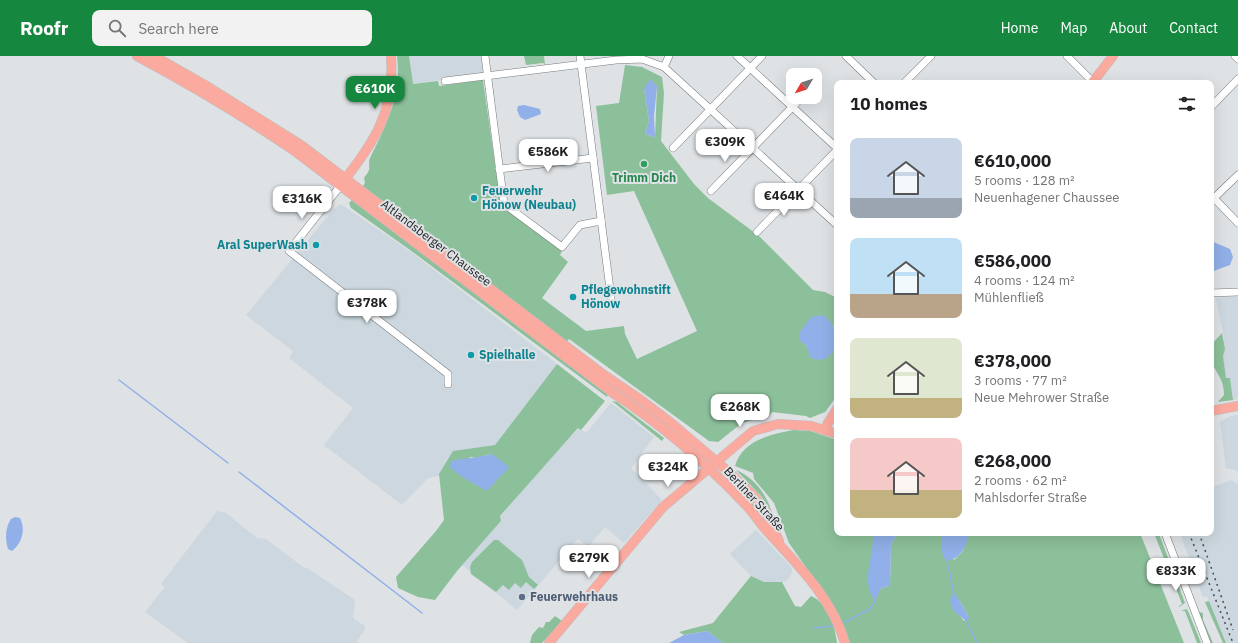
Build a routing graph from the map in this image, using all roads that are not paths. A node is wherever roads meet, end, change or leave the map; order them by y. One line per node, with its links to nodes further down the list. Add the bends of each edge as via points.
1 (137, 56): 36 (main road, Altlandsberger Chaussee, via 263,129)
2 (154, 56): 36 (main road, Altlandsberger Chaussee, via 267,122)
3 (391, 56): 36 (main road, via 390,88 382,120 368,149)
4 (485, 56): 19 (street)
5 (580, 56): 16 (street)
6 (669, 56): 17 (street)
7 (737, 56): 18 (street)
8 (762, 56): 18 (street)
9 (846, 56): 21 (street)
10 (930, 56): 22 (street)
11 (1067, 56): 23 (street)
12 (1113, 56): 24 (main road)
13 (1235, 56): 15 (street)
14 (608, 58): 16 (street); 17 (street, via 642,59)
15 (1238, 59)
16 (582, 64): 19 (street); 33 (street)
17 (664, 67): 28 (street)
18 (750, 68): 27 (street); 28 (street)
19 (487, 75): 25 (street); 34 (street)
20 (1238, 79): 26 (street)
21 (871, 80)
22 (907, 80)
23 (1090, 80)
24 (1095, 80)
25 (445, 81)
26 (1214, 103)
27 (792, 106): 29 (street); 31 (street)
28 (711, 110): 30 (street); 31 (street)
29 (834, 146)
30 (673, 148)
31 (752, 148): 37 (street); 38 (street)
32 (834, 152): 37 (street)
33 (593, 158): 34 (street); 41 (street)
34 (499, 169): 41 (street, via 504,204 562,247 580,225)
35 (1238, 175): 39 (street)
36 (343, 182): 48 (street, via 289,251 448,374); 54 (main road, Altlandsberger Chaussee, via 670,422); 55 (main road, Altlandsberger Chaussee, via 613,393 645,414)
37 (798, 189): 42 (street); 44 (street)
38 (711, 191)
39 (1214, 196)
40 (1214, 198): 43 (street)
41 (601, 221): 47 (street)
42 (834, 222)
43 (1238, 223)
44 (757, 232)
45 (1238, 292): 46 (street)
46 (1214, 293)
47 (611, 297)
48 (448, 384)
49 (1238, 406): 50 (main road)
50 (1214, 410)
51 (834, 414): 52 (main road)
52 (825, 430): 53 (main road); 54 (main road, via 778,424 763,428 753,431)
53 (834, 433)
54 (717, 461): 55 (main road); 57 (main road, Berliner Straße, via 758,501)
55 (709, 468): 57 (main road, Berliner Straße, via 746,504); 58 (main road, via 663,507)
56 (1166, 536): 60 (street)
57 (782, 546): 59 (main road, Berliner Straße, via 831,609)
58 (549, 643)
59 (845, 643)
60 (1207, 643)

